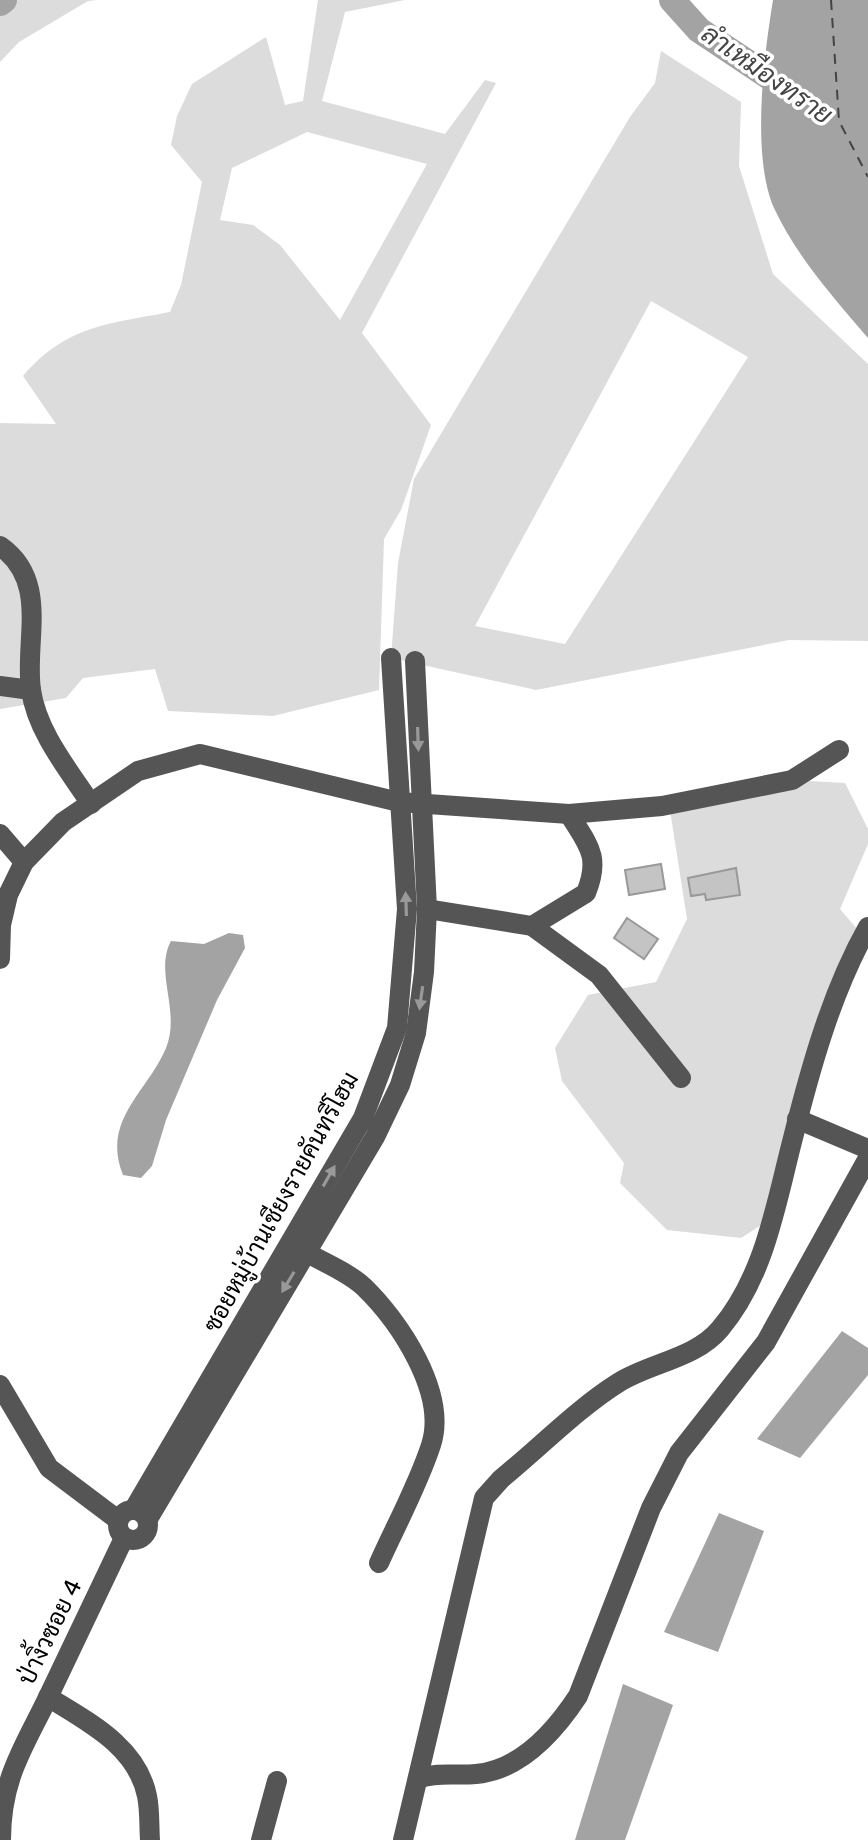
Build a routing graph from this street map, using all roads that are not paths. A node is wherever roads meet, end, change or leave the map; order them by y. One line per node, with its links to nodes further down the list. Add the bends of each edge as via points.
1 (0, 546): 5 (street, via 24,575 33,602)
2 (391, 658): 7 (street, ซอยหมู่บ้านเชียงรายคันทรีโฮม)
3 (415, 661): 8 (street, one-way to 8)
4 (0, 686): 5 (street)
5 (31, 690): 9 (street, via 49,740)
6 (839, 750): 10 (street, via 792,780 662,806)
7 (399, 802): 8 (street); 9 (street, via 200,754 138,771); 23 (street, ซอยหมู่บ้านเชียงรายคันทรีโฮม, one-way to 7, via 381,1078 397,1028 404,970 407,909)
8 (421, 803): 10 (street); 13 (street)
9 (91, 804): 12 (street, via 63,822)
10 (569, 814): 14 (street, via 593,854 591,881 586,893)
11 (0, 834): 12 (street)
12 (24, 862): 16 (street, via 4,910)
13 (427, 909): 14 (street); 21 (street, one-way to 21, via 416,1033 400,1085)
14 (532, 926): 17 (street, via 599,975)
15 (868, 927): 18 (street, via 845,968)
16 (0, 959)
17 (681, 1078)
18 (797, 1119): 19 (street); 26 (street, via 762,1257 718,1332 673,1360 619,1382 484,1498)
19 (868, 1149)
20 (868, 1158): 26 (street, via 766,1342 679,1453 567,1713 535,1747 495,1769)
21 (306, 1252): 23 (street, one-way to 23); 24 (street, via 362,1285 394,1324 432,1395 433,1442)
22 (0, 1385): 23 (street, via 49,1468)
23 (131, 1522): 25 (street, ป่างิ้วซอย 4)
24 (379, 1563)
25 (48, 1697): 28 (street, ป่างิ้วซอย 4, via 14,1761 1,1811); 29 (street, via 104,1732 133,1761 147,1795)
26 (420, 1778): 31 (street)
27 (277, 1781): 30 (street)
28 (1, 1840)
29 (150, 1840)
30 (261, 1840)
31 (403, 1840)

